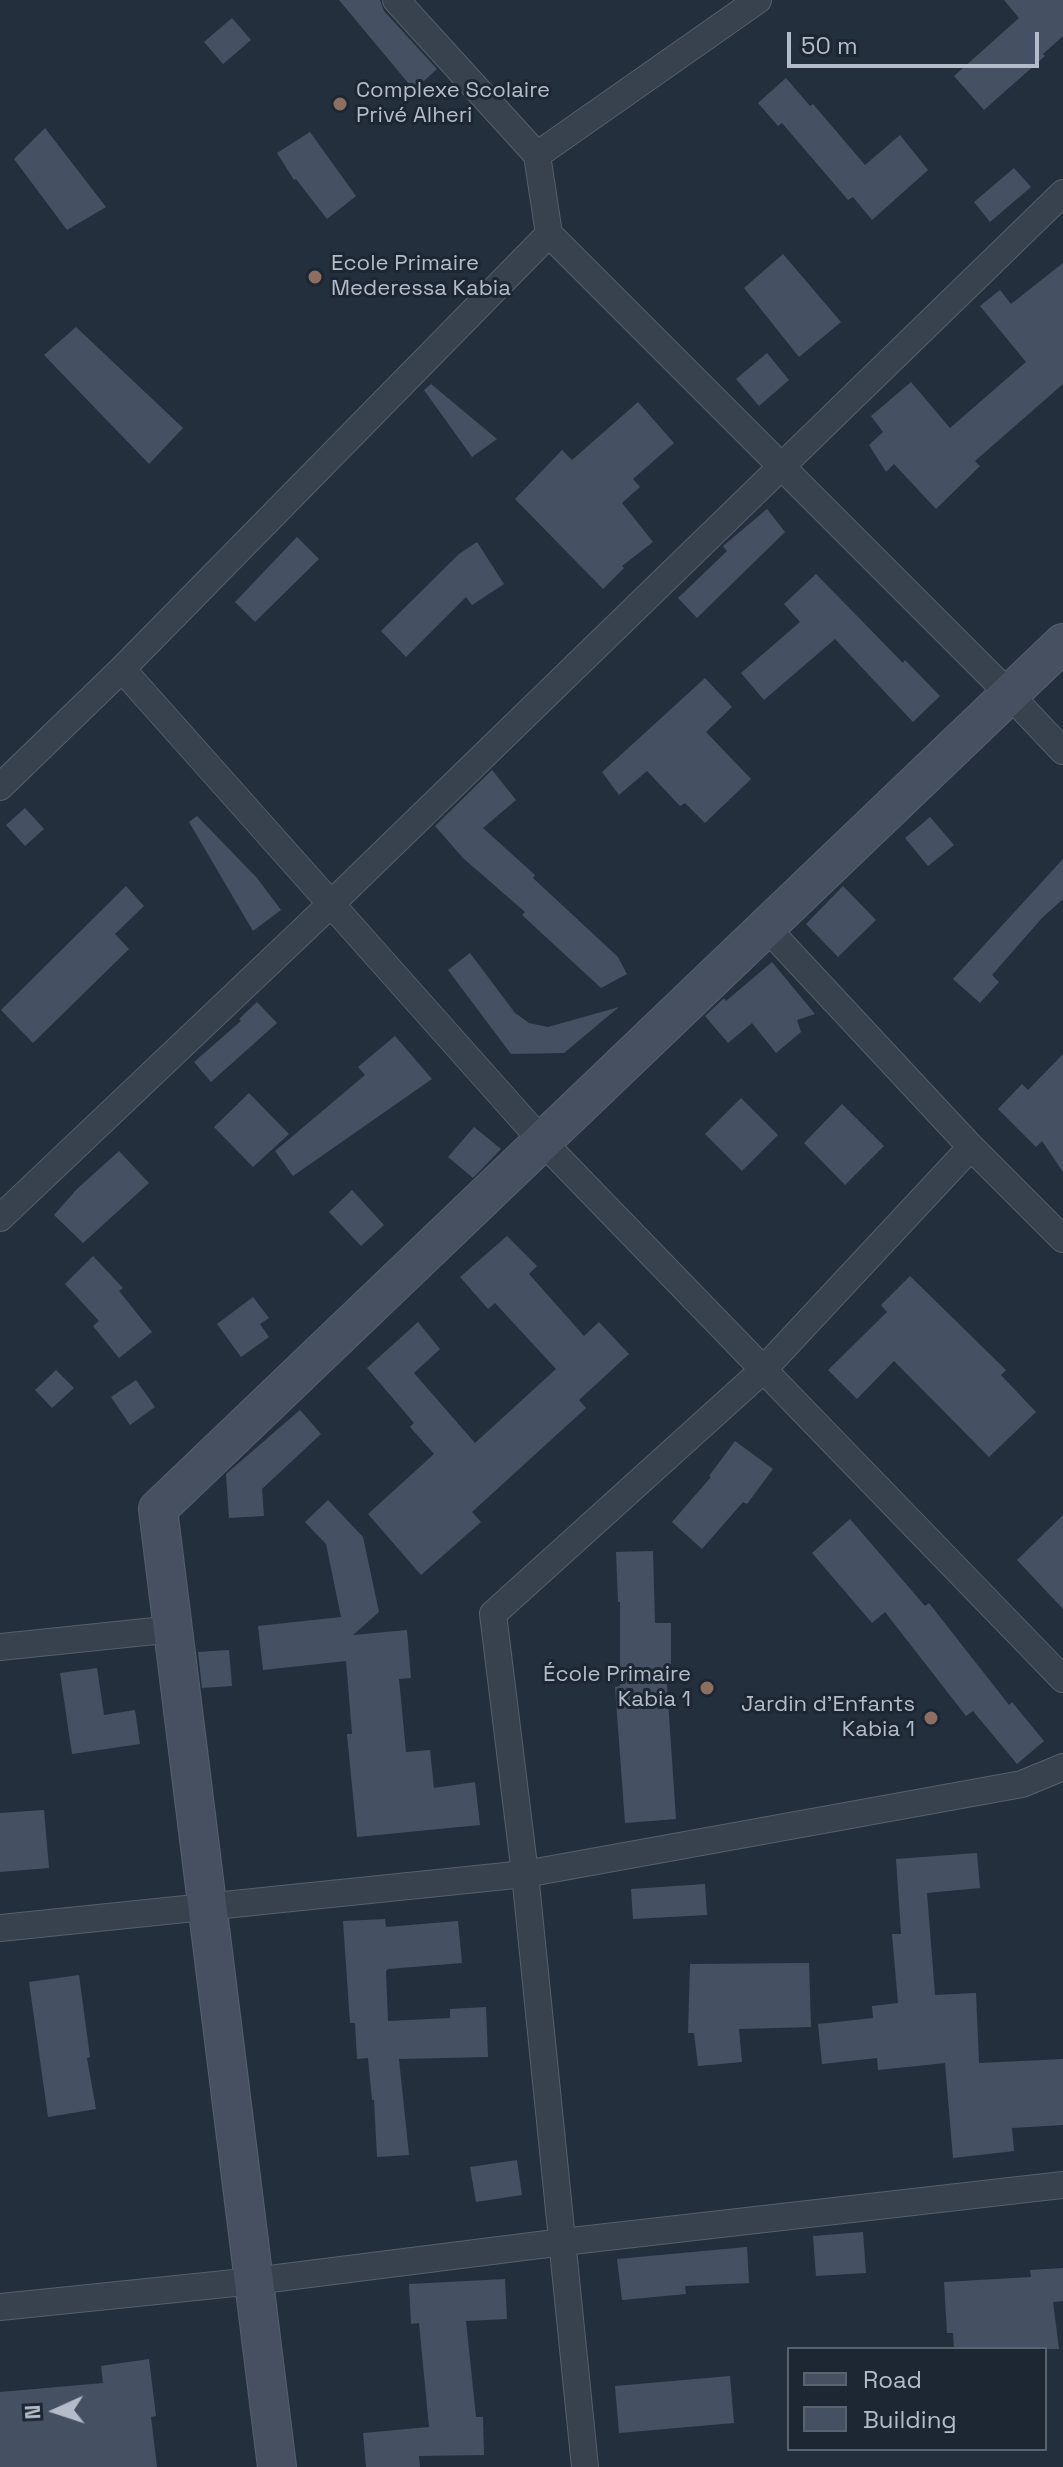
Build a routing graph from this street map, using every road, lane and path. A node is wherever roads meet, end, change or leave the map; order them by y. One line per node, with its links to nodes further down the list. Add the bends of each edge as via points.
1 (396, 0): 3 (street)
2 (758, 0): 3 (street)
3 (537, 155): 5 (street)
4 (1063, 193): 6 (street)
5 (549, 234): 6 (street); 8 (street)
6 (782, 467): 9 (street); 12 (street)
7 (1063, 643): 9 (street)
8 (122, 669): 11 (street); 12 (street)
9 (1009, 694): 10 (street); 13 (street)
10 (1063, 751)
11 (0, 787)
12 (331, 904): 14 (street); 16 (street)
13 (766, 927): 14 (street); 15 (street)
14 (542, 1141): 18 (street); 19 (street, via 158,1509)
15 (971, 1147): 17 (street); 18 (street)
16 (0, 1218)
17 (1063, 1239)
18 (763, 1370): 21 (street); 23 (street, via 493,1614)
19 (174, 1629): 20 (street); 24 (street)
20 (0, 1647)
21 (1063, 1679)
22 (1063, 1767): 23 (street, via 1022,1784)
23 (525, 1874): 24 (street); 27 (street)
24 (208, 1908): 25 (street); 28 (street)
25 (0, 1928)
26 (1063, 2185): 27 (street)
27 (563, 2242): 28 (street); 31 (street)
28 (254, 2281): 29 (street); 30 (street)
29 (0, 2307)
30 (277, 2467)
31 (585, 2467)

